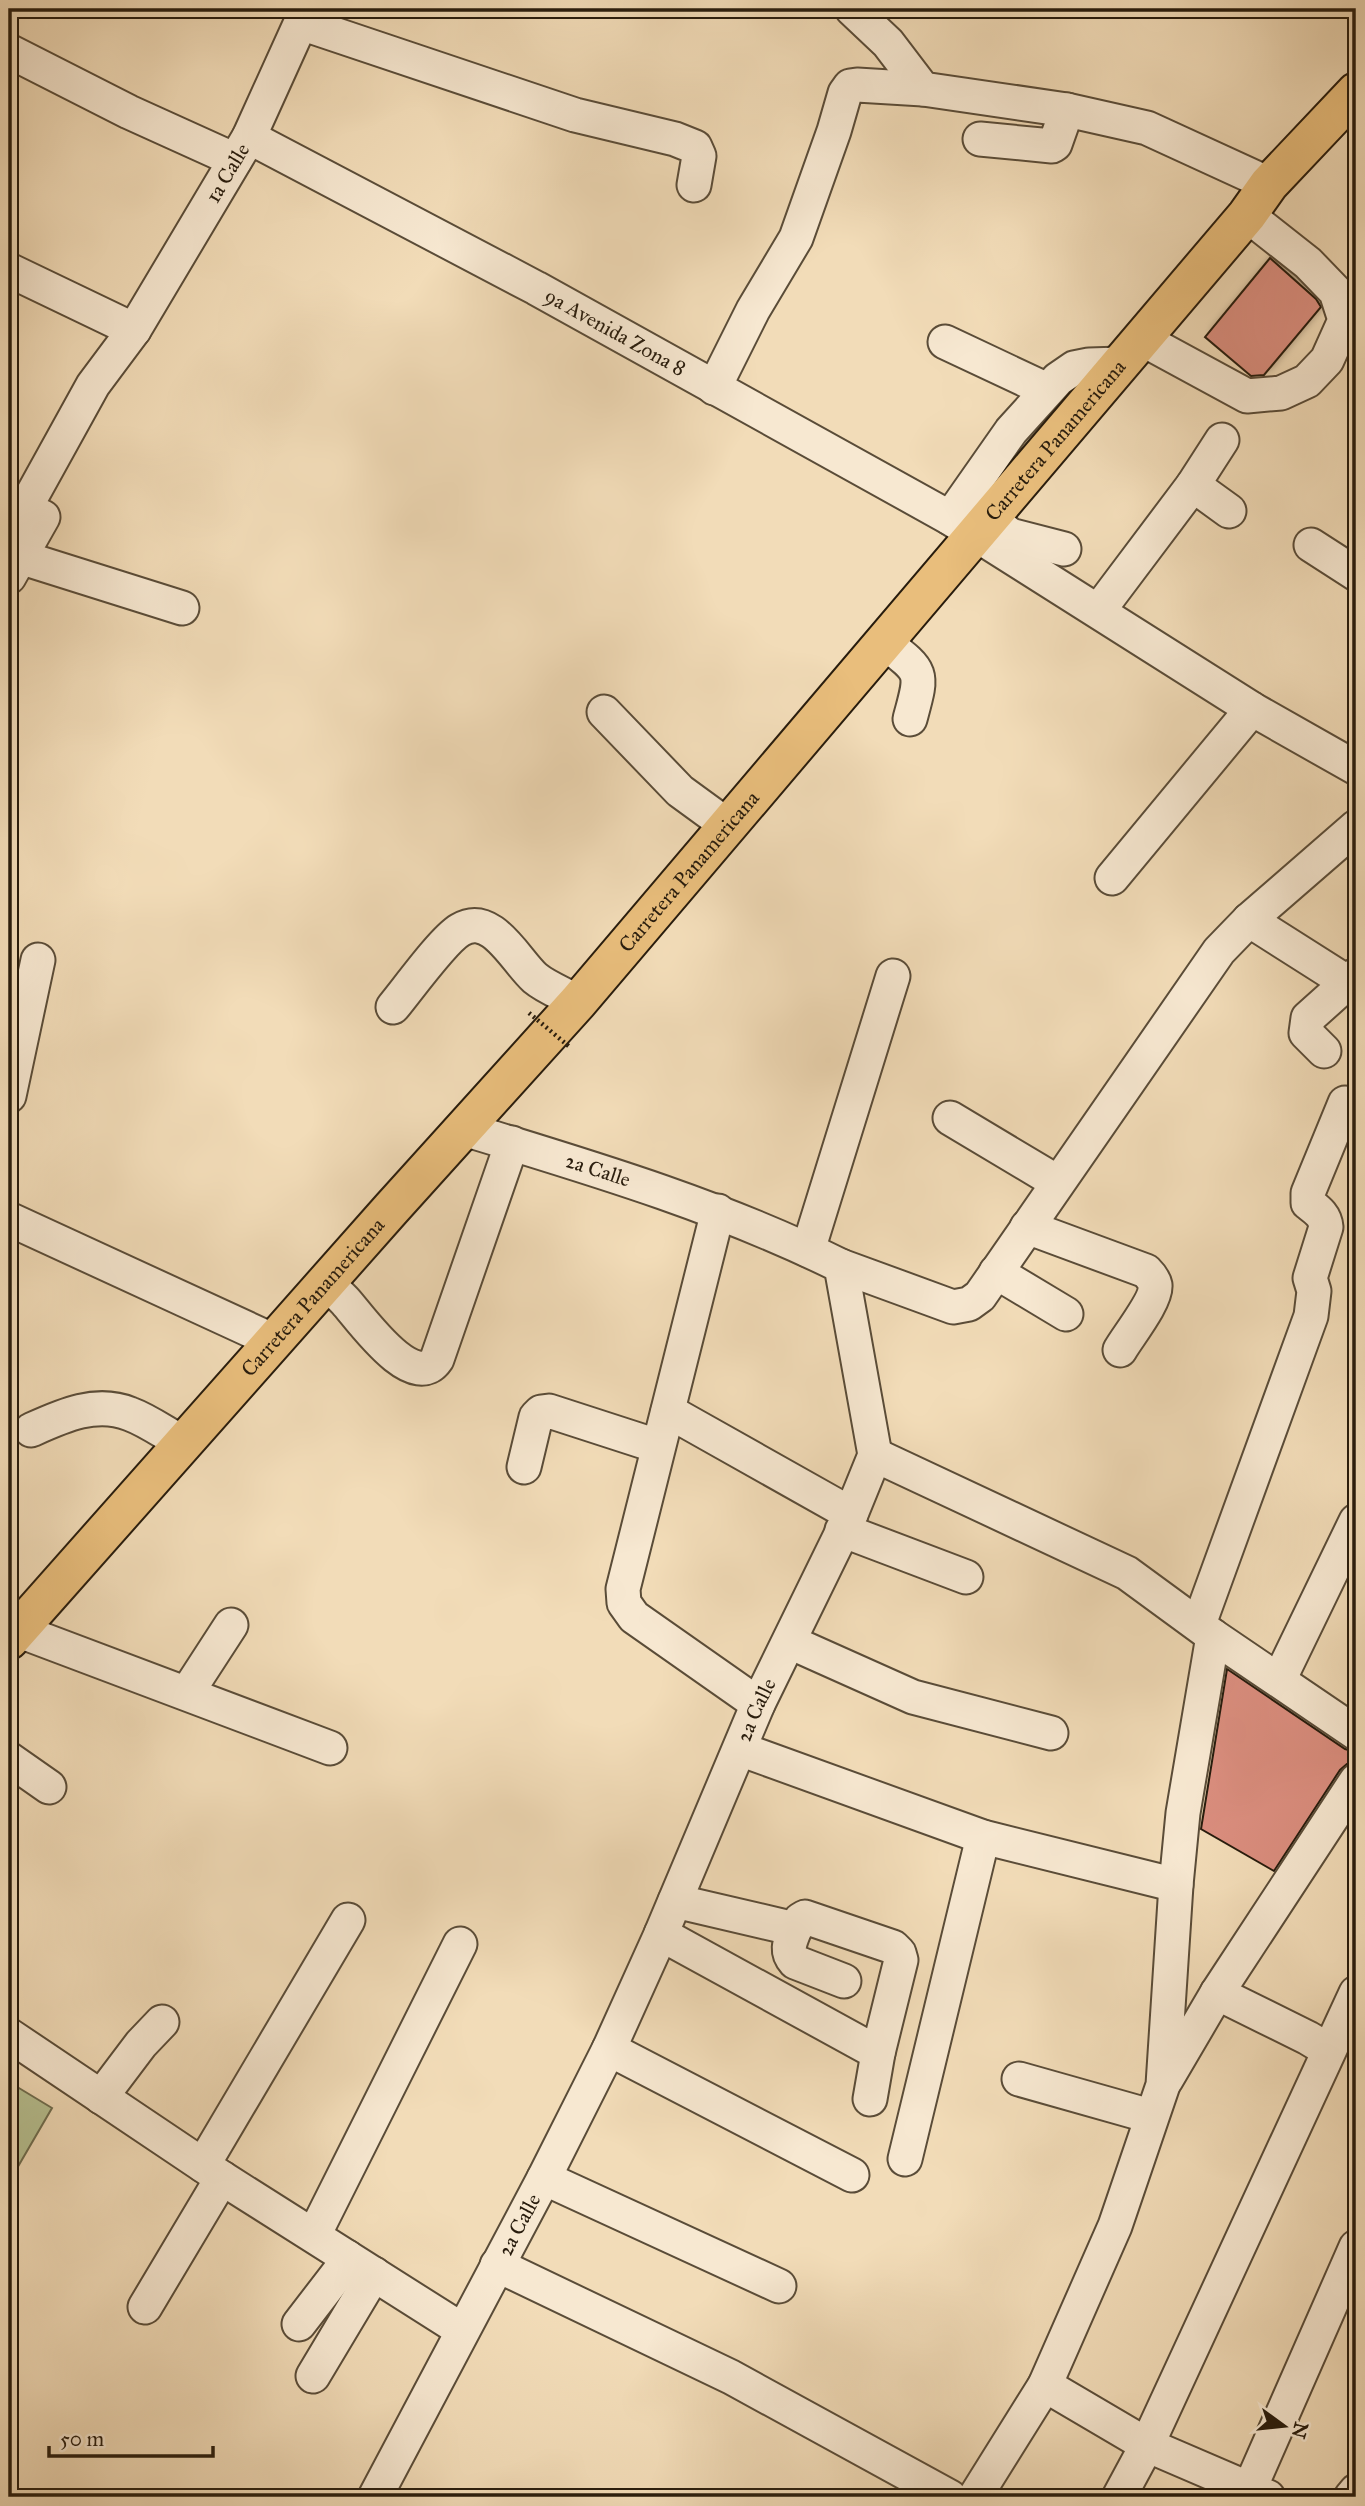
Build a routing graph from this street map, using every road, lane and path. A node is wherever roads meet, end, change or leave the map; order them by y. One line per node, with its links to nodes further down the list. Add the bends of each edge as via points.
1 (852, 9): 4 (street, via 888,43)
2 (304, 16): 8 (street, 1a Calle); 10 (street, via 575,115 695,147 699,156)
3 (9, 51): 8 (street, 9a Avenida Zona 8, via 129,112)
4 (923, 89): 6 (street); 16 (street, via 858,85 845,93 796,238)
5 (1356, 92): 9 (main road, Carretera Panamericana)
6 (1068, 110): 7 (street, via 1052,146); 9 (street, via 1147,128)
7 (980, 139)
8 (242, 148): 13 (street, 1a Calle); 16 (street, 9a Avenida Zona 8, via 536,288)
9 (1269, 184): 11 (main road, Carretera Panamericana)
10 (694, 185)
11 (1247, 215): 15 (main road, Carretera Panamericana); 15 (street, via 1308,263 1336,292 1345,320 1327,360 1307,381 1281,393 1247,396)
12 (9, 270): 13 (street)
13 (134, 330): 24 (street, 1a Calle, via 111,394 81,451)
14 (945, 342): 17 (street)
15 (1131, 352): 17 (street, via 1074,368); 21 (main road, Carretera Panamericana)
16 (714, 388): 21 (street, 9a Avenida Zona 8)
17 (1047, 390): 21 (street, via 1010,431)
18 (1222, 440): 19 (street)
19 (1193, 485): 20 (street); 27 (street)
20 (1229, 511)
21 (972, 523): 23 (street); 27 (street); 28 (main road, Carretera Panamericana)
22 (1311, 545): 25 (street)
23 (1064, 549)
24 (13, 557): 26 (street)
25 (1356, 574)
26 (182, 608)
27 (1099, 610): 29 (street)
28 (884, 642): 31 (street, via 905,658 920,681); 33 (main road, Carretera Panamericana)
29 (1252, 709): 32 (street); 35 (street)
30 (604, 712): 33 (street, via 680,791)
31 (910, 719)
32 (1356, 768)
33 (727, 826): 40 (main road, Carretera Panamericana)
34 (1356, 827): 36 (street, 2a Calle)
35 (1112, 878)
36 (1249, 920): 39 (street); 50 (street, 2a Calle, via 1194,984)
37 (38, 960): 45 (street)
38 (893, 976): 54 (street)
39 (1353, 982): 44 (street, via 1308,1018 1306,1033)
40 (578, 1002): 41 (street, via 536,978 497,934 482,925 458,930); 48 (main road, Carretera Panamericana)
41 (393, 1007)
42 (529, 1013): 43 (path, bridge)
43 (571, 1048)
44 (1324, 1051)
45 (9, 1096)
46 (1345, 1103): 71 (street, via 1308,1193 1308,1203 1326,1227 1310,1278 1314,1291 1311,1316)
47 (950, 1118): 50 (street)
48 (464, 1129): 49 (street, 2a Calle); 57 (main road, Carretera Panamericana)
49 (512, 1143): 51 (street, 2a Calle); 57 (street, via 433,1366 415,1368 383,1346)
50 (1057, 1182): 53 (street, 2a Calle)
51 (718, 1211): 54 (street, 2a Calle); 61 (street)
52 (9, 1219): 59 (street)
53 (1027, 1227): 56 (street, 2a Calle); 60 (street, via 1146,1271 1151,1277 1154,1295)
54 (808, 1250): 55 (street, 2a Calle)
55 (841, 1266): 56 (street, 2a Calle, via 953,1307 970,1304 980,1296); 65 (street)
56 (996, 1272): 58 (street)
57 (326, 1283): 59 (main road, Carretera Panamericana)
58 (1066, 1314)
59 (274, 1341): 63 (main road, Carretera Panamericana)
60 (1119, 1350)
61 (668, 1411): 64 (street); 68 (street)
62 (31, 1430): 63 (street, via 69,1413 101,1408 129,1413)
63 (183, 1443): 72 (main road, Carretera Panamericana)
64 (657, 1446): 66 (street, via 541,1412); 76 (street, via 623,1588 624,1603 634,1617)
65 (875, 1455): 68 (street, 2a Calle); 71 (street, via 1127,1573)
66 (524, 1467)
67 (1356, 1521): 74 (street)
68 (847, 1522): 69 (street); 73 (street, 2a Calle)
69 (965, 1577)
70 (231, 1625): 75 (street)
71 (1206, 1630): 74 (street); 85 (street)
72 (13, 1635): 75 (street)
73 (790, 1642): 76 (street, 2a Calle); 77 (street, via 913,1697)
74 (1279, 1679): 78 (street)
75 (189, 1693): 79 (street)
76 (758, 1704): 80 (street, 2a Calle)
77 (1051, 1733)
78 (1356, 1733)
79 (330, 1748)
80 (740, 1749): 84 (street); 86 (street, 2a Calle)
81 (9, 1759): 83 (street)
82 (1356, 1781): 92 (street)
83 (49, 1787)
84 (983, 1838): 85 (street); 104 (street)
85 (1176, 1885): 100 (street)
86 (675, 1901): 88 (street); 89 (street, 2a Calle)
87 (348, 1920): 105 (street)
88 (795, 1929): 91 (street, via 788,1949 795,1962); 98 (street, via 805,1917 899,1953)
89 (661, 1934): 96 (street, 2a Calle); 98 (street)
90 (460, 1944): 108 (street)
91 (844, 1981)
92 (1217, 1993): 97 (street); 100 (street)
93 (1356, 1993): 97 (street)
94 (162, 2022): 101 (street)
95 (9, 2035): 101 (street)
96 (609, 2049): 106 (street); 107 (street, 2a Calle)
97 (1328, 2050): 118 (street)
98 (878, 2053): 102 (street)
99 (1019, 2079): 103 (street)
100 (1163, 2085): 103 (street)
101 (101, 2097): 105 (street)
102 (870, 2099)
103 (1150, 2116): 117 (street, via 1115,2226)
104 (905, 2159)
105 (212, 2172): 108 (street); 113 (street)
106 (852, 2175)
107 (544, 2178): 110 (street, 2a Calle); 112 (street)
108 (314, 2235): 111 (street)
109 (1356, 2246): 120 (street)
110 (497, 2265): 115 (street, 2a Calle); 122 (street, via 731,2377)
111 (361, 2266): 114 (street, via 339,2272); 115 (street); 116 (street)
112 (779, 2286)
113 (145, 2307)
114 (299, 2324)
115 (462, 2330): 121 (street, 2a Calle)
116 (313, 2376)
117 (1045, 2385): 118 (street); 123 (street)
118 (1147, 2445): 120 (street); 124 (street)
119 (1356, 2491): 125 (street)
120 (1255, 2494)
121 (375, 2497)
122 (950, 2497)
123 (975, 2497)
124 (1119, 2497)
125 (1351, 2497)

